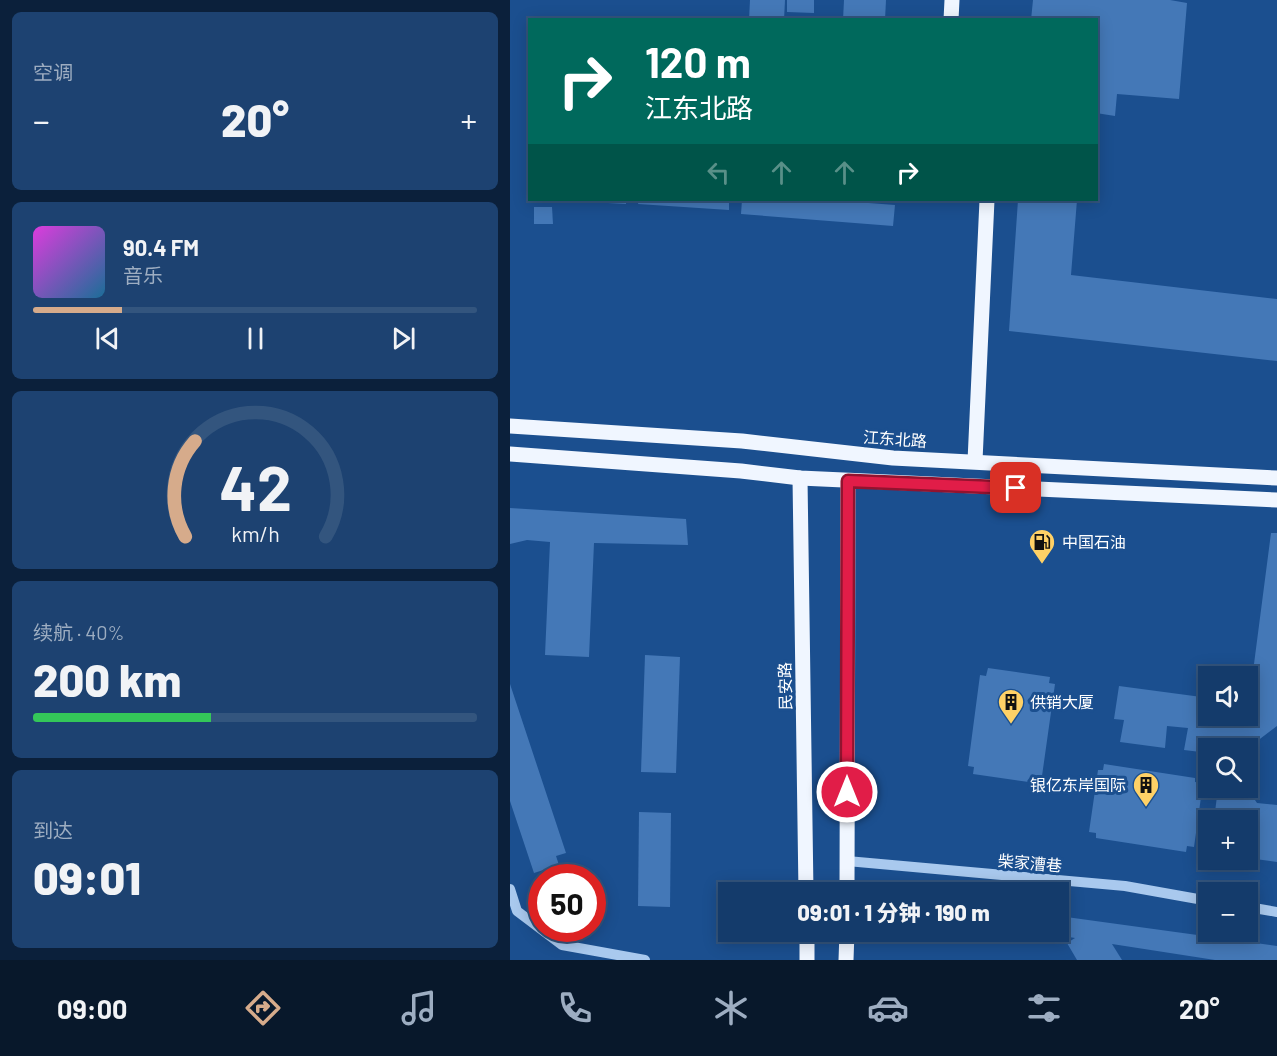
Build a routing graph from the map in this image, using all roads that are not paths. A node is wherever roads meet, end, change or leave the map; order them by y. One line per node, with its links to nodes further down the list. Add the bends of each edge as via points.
1 (952, 0): 2 (main road)
2 (951, 18)
3 (987, 201): 6 (main road)
4 (510, 426): 6 (main road, 江东北路, via 742,441 893,458)
5 (510, 454): 7 (main road)
6 (975, 461): 8 (main road, 江东北路)
7 (800, 478): 9 (main road); 12 (main road, 民安路)
8 (1277, 478)
9 (848, 481): 10 (main road); 11 (main road)
10 (1277, 500)
11 (847, 861): 13 (main road); 15 (street, 柴家漕巷, via 1125,886)
12 (806, 882)
13 (847, 882)
14 (510, 892): 20 (street, via 517,911 562,945)
15 (1198, 899)
16 (1258, 909): 17 (street)
17 (1277, 912)
18 (807, 942): 21 (main road)
19 (847, 942): 22 (main road)
20 (645, 960)
21 (807, 960)
22 (846, 960)

